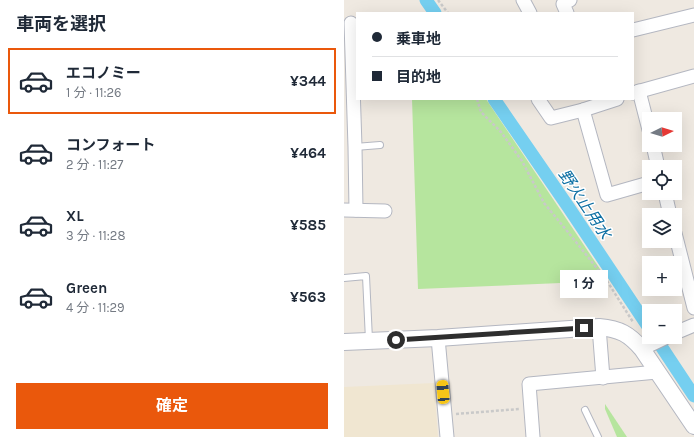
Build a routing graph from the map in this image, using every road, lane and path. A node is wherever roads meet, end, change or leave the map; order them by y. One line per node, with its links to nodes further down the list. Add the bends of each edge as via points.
1 (438, 0): 4 (path)
2 (523, 0): 5 (street)
3 (570, 0): 6 (street, via 563,4)
4 (447, 12)
5 (529, 12)
6 (567, 12)
7 (694, 15): 9 (street)
8 (351, 23): 18 (street)
9 (634, 30)
10 (694, 76): 11 (street)
11 (636, 92): 16 (street)
12 (477, 100): 27 (path, via 481,112 501,132 518,155 544,203 607,281)
13 (539, 100): 15 (street, via 551,118)
14 (614, 100): 15 (street)
15 (583, 110): 19 (street, via 607,195)
16 (643, 112)
17 (380, 145): 18 (lane)
18 (355, 147): 20 (street)
19 (642, 185)
20 (350, 210): 21 (street)
21 (385, 211)
22 (679, 248): 24 (street)
23 (344, 278): 31 (lane, via 366,276)
24 (694, 308)
25 (694, 325): 28 (street)
26 (599, 327): 29 (street); 30 (street, via 610,328); 35 (street)
27 (636, 327)
28 (682, 330)
29 (438, 338): 31 (street); 40 (street)
30 (642, 340)
31 (369, 341): 32 (street)
32 (344, 342)
33 (656, 344): 34 (street)
34 (657, 372): 35 (street); 39 (street)
35 (603, 378): 41 (street, via 529,384)
36 (525, 409): 38 (path)
37 (586, 410): 42 (lane)
38 (455, 414)
39 (694, 426)
40 (447, 437)
41 (532, 437)
42 (598, 437)

